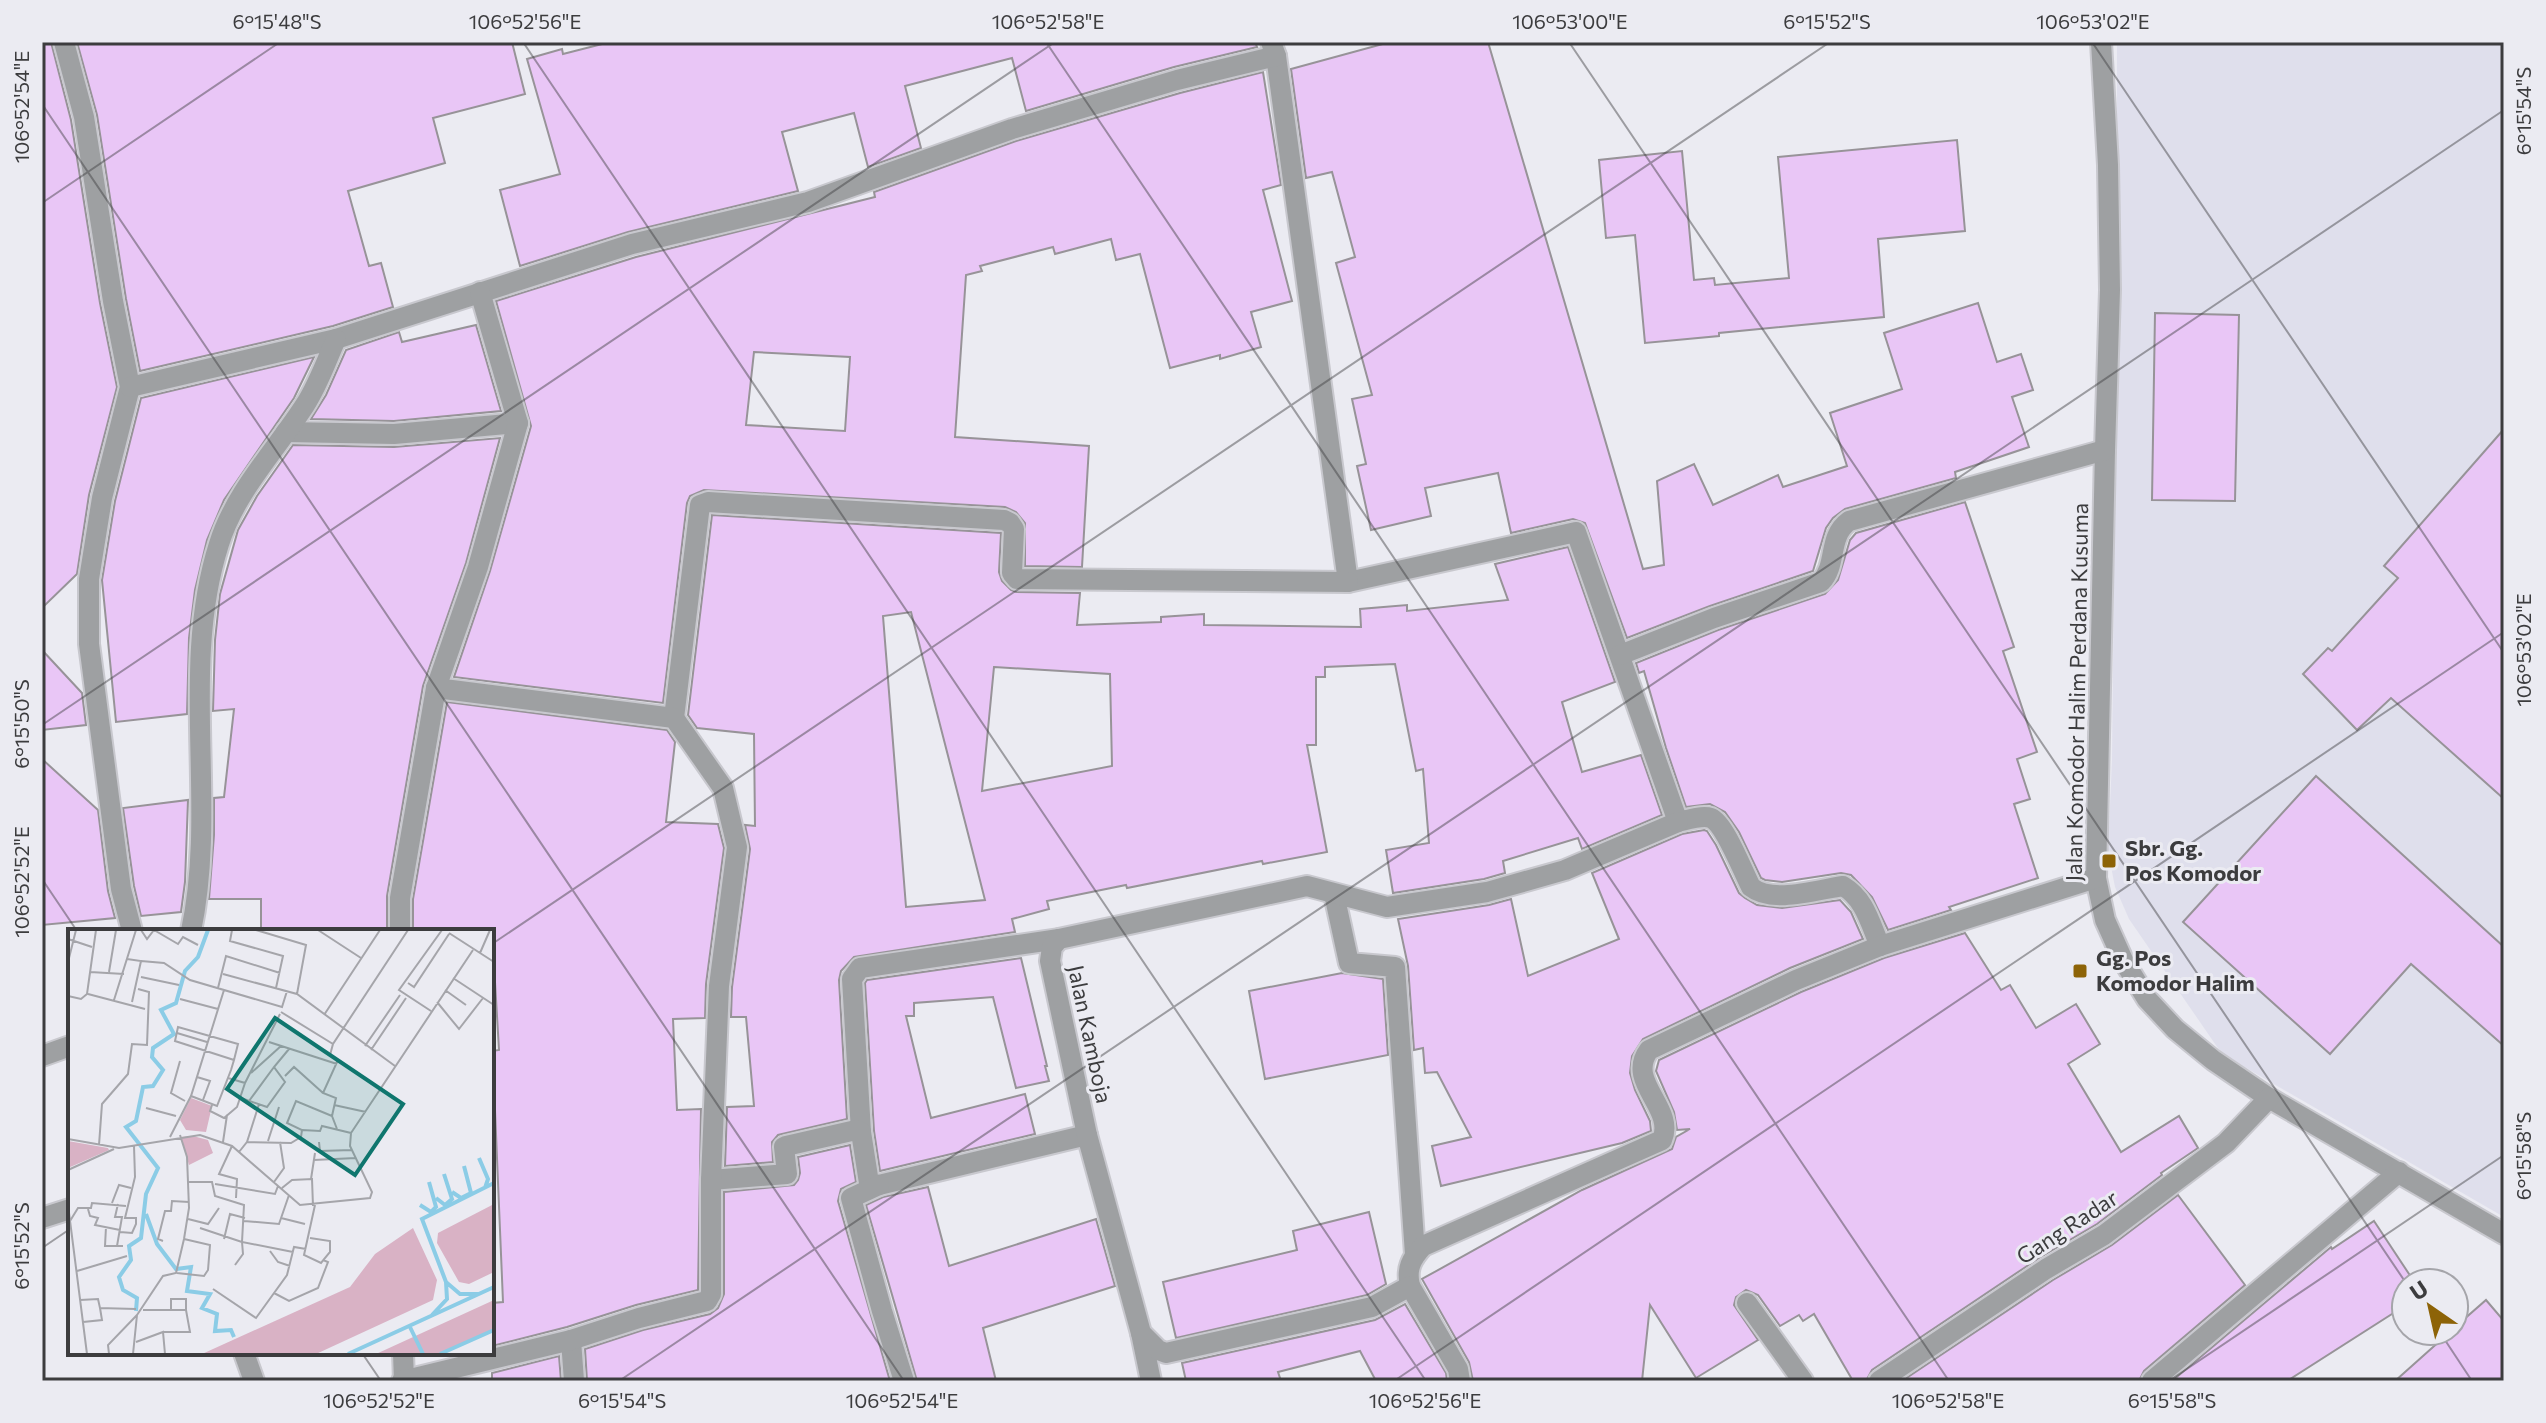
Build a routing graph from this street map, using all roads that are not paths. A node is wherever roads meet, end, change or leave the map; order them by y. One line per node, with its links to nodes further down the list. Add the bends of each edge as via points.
1 (64, 42): 6 (street, via 84,117)
2 (2101, 42): 9 (street, Jalan Komodor Halim Perdana Kusuma, via 2110,290)
3 (1273, 49): 4 (street, via 1012,129 808,202 632,244); 10 (street)
4 (480, 292): 5 (street); 7 (street)
5 (336, 339): 6 (street); 8 (street, via 306,404)
6 (130, 387): 17 (street, via 102,498 89,579 89,644 118,870)
7 (518, 423): 8 (street, via 394,434); 12 (street, via 478,567)
8 (286, 432): 18 (street, via 241,497 219,542 210,579 200,659 203,800)
9 (2105, 450): 11 (street, via 1849,521 1834,539 1830,567 1821,582); 15 (street, Jalan Komodor Halim Perdana Kusuma)
10 (1348, 582): 11 (street, via 1576,532); 13 (street, via 1017,579 1012,573 1014,529 1004,520 708,502 700,505)
11 (1620, 655): 14 (street)
12 (436, 688): 13 (street); 19 (street, via 400,898)
13 (674, 718): 28 (street, via 723,788 737,847 719,986)
14 (1678, 822): 16 (street, Jalan Kamboja, via 1565,870 1487,892 1387,907); 21 (street, via 1712,819 1759,893 1773,896 1843,886 1850,890 1859,898)
15 (2096, 878): 21 (street); 24 (street, Jalan Komodor Halim Perdana Kusuma, via 2105,920 2147,999 2213,1060)
16 (1334, 894): 20 (street, Jalan Kamboja, via 1307,886); 33 (street, via 1349,963 1395,967)
17 (132, 929)
18 (191, 929)
19 (400, 929)
20 (1059, 939): 25 (street, via 860,968 852,979); 26 (street, Jalan Kamboja, via 1050,961)
21 (1880, 946): 33 (street, via 1649,1050 1642,1072 1664,1122 1662,1140)
22 (68, 1047): 23 (street)
23 (42, 1056)
24 (2269, 1098): 27 (street, Jalan Komodor Halim Perdana Kusuma); 47 (street, Gang Radar, via 2226,1143 2116,1226)
25 (861, 1132): 28 (street, via 784,1147 787,1174); 29 (street, via 869,1183)
26 (1087, 1135): 29 (street); 36 (street, Jalan Kamboja)
27 (2399, 1172): 32 (street, Jalan Komodor Halim Perdana Kusuma); 48 (street)
28 (711, 1180): 37 (street, via 707,1301)
29 (879, 1185): 43 (street, via 851,1198)
30 (68, 1210): 31 (street)
31 (42, 1218)
32 (2504, 1234)
33 (1415, 1254): 34 (street, via 1407,1275)
34 (1410, 1286): 36 (street, via 1372,1307 1166,1353); 45 (street)
35 (1747, 1303): 46 (street)
36 (1141, 1333): 44 (street, Jalan Kamboja)
37 (571, 1340): 41 (street); 42 (street)
38 (245, 1355): 40 (street)
39 (403, 1355): 41 (street)
40 (254, 1381)
41 (403, 1381)
42 (574, 1381)
43 (904, 1381)
44 (1151, 1381)
45 (1460, 1381)
46 (1803, 1381)
47 (1879, 1381)
48 (2152, 1381)

